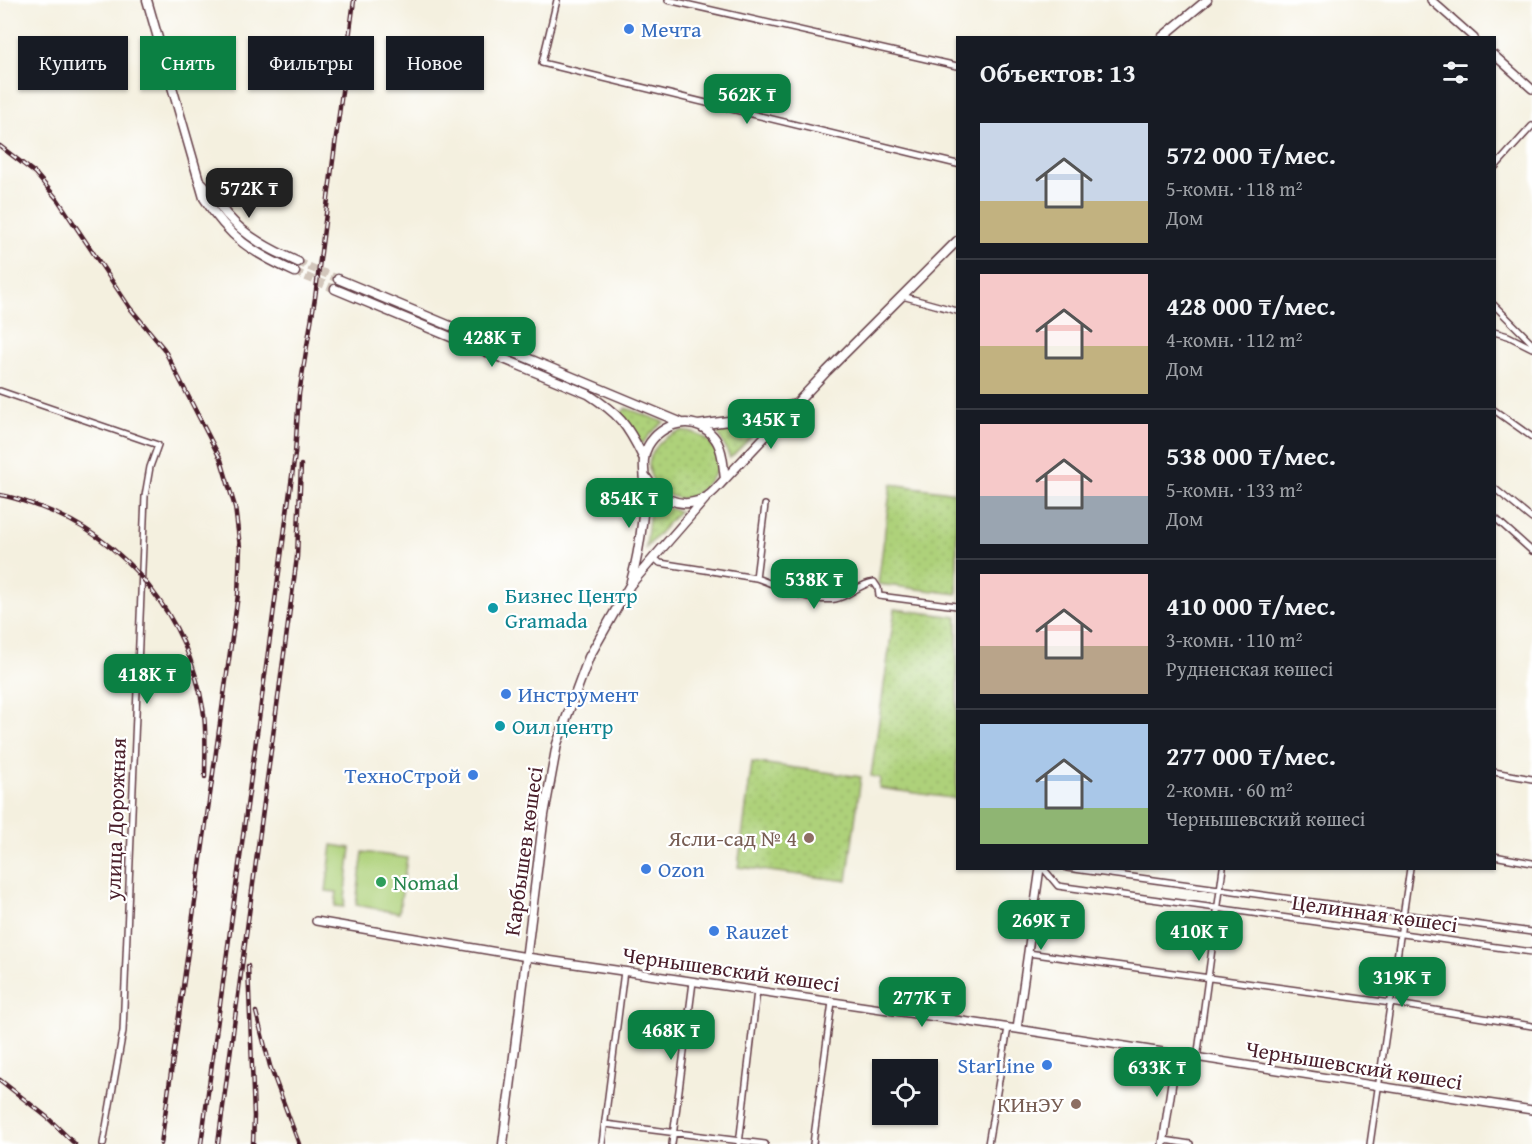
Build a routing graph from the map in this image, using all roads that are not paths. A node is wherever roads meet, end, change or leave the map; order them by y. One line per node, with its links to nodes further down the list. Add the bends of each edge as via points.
1 (147, 0): 14 (main road)
2 (557, 0): 12 (street, via 542,63)
3 (668, 0): 9 (street)
4 (1207, 0): 6 (main road)
5 (1431, 0): 7 (street)
6 (1163, 36)
7 (1472, 36)
8 (1496, 57): 10 (street)
9 (956, 66)
10 (1532, 89)
11 (1532, 126): 13 (street)
12 (956, 164)
13 (1496, 166)
14 (200, 180): 16 (main road, via 242,230); 17 (main road, via 204,198 236,238)
15 (956, 242): 20 (main road)
16 (298, 262)
17 (294, 272)
18 (338, 279): 29 (main road)
19 (335, 289): 32 (main road, via 588,394 612,410 630,431)
20 (902, 296): 22 (street); 27 (main road)
21 (1496, 307): 24 (street)
22 (956, 310)
23 (1496, 333): 25 (street)
24 (1532, 343)
25 (1532, 348)
26 (0, 391): 80 (street, улица Дорожная, via 158,445 145,496 123,1031)
27 (799, 402): 30 (main road, via 736,420); 34 (main road)
28 (1496, 411): 31 (street)
29 (680, 422): 30 (main road); 32 (main road, via 656,435)
30 (698, 425): 34 (main road, via 714,436 720,447)
31 (1532, 437)
32 (643, 457): 33 (main road)
33 (646, 477): 36 (main road, via 658,494 668,500 679,503); 43 (main road, via 640,548)
34 (725, 479): 36 (main road)
35 (1496, 490): 39 (street)
36 (705, 499): 41 (main road, Карбышев көшесі)
37 (765, 505): 42 (street)
38 (1496, 519): 40 (street)
39 (1532, 519)
40 (1532, 551)
41 (653, 557): 42 (street, via 660,563); 43 (main road, Карбышев көшесі)
42 (756, 578): 44 (street, via 819,599 844,596 874,582 879,596)
43 (630, 585): 62 (main road, Карбышев көшесі, via 589,657 557,744)
44 (956, 606)
45 (1496, 772): 46 (street)
46 (1532, 779)
47 (1496, 856): 48 (street)
48 (1532, 863)
49 (1041, 870): 60 (street)
50 (1043, 870): 55 (street, Целинная көшесі, via 1058,886)
51 (1081, 870): 54 (street, Целинная көшесі)
52 (1223, 870): 54 (street)
53 (1410, 870): 56 (street)
54 (1220, 890): 55 (street); 56 (street, Целинная көшесі)
55 (1218, 908): 59 (street, Целинная көшесі); 64 (street)
56 (1403, 915): 58 (street, Целинная көшесі); 59 (street)
57 (316, 921): 62 (street, Чернышевский көшесі)
58 (1532, 932)
59 (1401, 934): 61 (street, Целинная көшесі); 68 (street)
60 (1028, 952): 64 (street); 71 (street)
61 (1532, 952)
62 (527, 957): 63 (street, Чернышевский көшесі); 81 (main road, Карбышев көшесі)
63 (624, 971): 65 (street, Чернышевский көшесі); 76 (street)
64 (1208, 978): 68 (street); 73 (street)
65 (693, 982): 66 (street, Чернышевский көшесі); 77 (street)
66 (757, 991): 67 (street, Чернышевский көшесі); 78 (street)
67 (832, 1002): 70 (street, Чернышевский көшесі); 85 (street)
68 (1391, 1003): 69 (street); 74 (street)
69 (1532, 1026)
70 (1008, 1028): 71 (street, Чернышевский көшесі); 86 (street)
71 (1017, 1029): 72 (street, Чернышевский көшесі)
72 (1176, 1055): 73 (street, Чернышевский көшесі); 79 (street)
73 (1197, 1059): 74 (street, Чернышевский көшесі)
74 (1379, 1088): 75 (street, Чернышевский көшесі); 88 (street)
75 (1532, 1110)
76 (604, 1124): 77 (street); 82 (street)
77 (673, 1133): 78 (street); 83 (street)
78 (739, 1142): 84 (street)
79 (1164, 1142): 87 (street)
80 (103, 1144)
81 (503, 1144)
82 (602, 1144)
83 (672, 1144)
84 (765, 1144)
85 (813, 1144)
86 (988, 1144)
87 (1190, 1144)
88 (1370, 1144)

